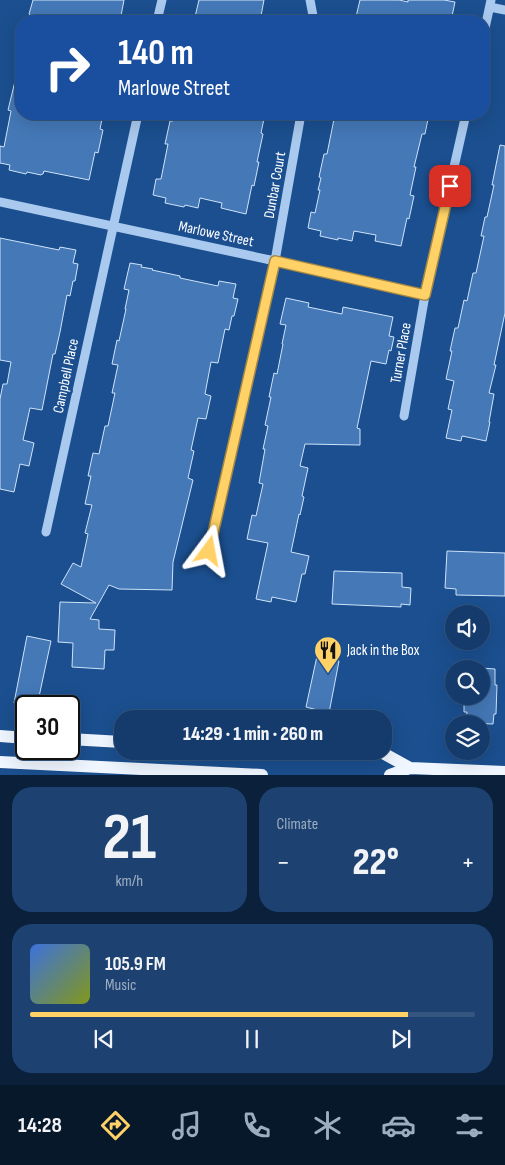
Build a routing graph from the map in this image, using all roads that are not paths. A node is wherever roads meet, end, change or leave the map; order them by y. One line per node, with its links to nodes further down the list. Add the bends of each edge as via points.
1 (162, 0): 5 (street)
2 (310, 0): 6 (street)
3 (490, 3): 4 (street)
4 (505, 10)
5 (158, 15)
6 (313, 15)
7 (137, 120): 11 (street, Campbell Place)
8 (300, 120): 12 (street, Dunbar Court)
9 (465, 120): 13 (street, Turner Place)
10 (0, 202): 11 (street, Marlowe Street)
11 (113, 226): 12 (street, Marlowe Street); 15 (street, Campbell Place)
12 (275, 261): 13 (street, Marlowe Street); 16 (street, Dunbar Court, via 209,551)
13 (425, 295): 14 (street, Turner Place)
14 (404, 416)
15 (46, 532)
16 (219, 570)
17 (0, 736): 18 (main road)
18 (15, 737)
19 (80, 740): 20 (main road)
20 (114, 742)
21 (392, 758): 23 (main road)
22 (0, 762): 25 (main road)
23 (410, 768): 24 (main road); 26 (main road)
24 (505, 772)
25 (262, 775)
26 (390, 775)

